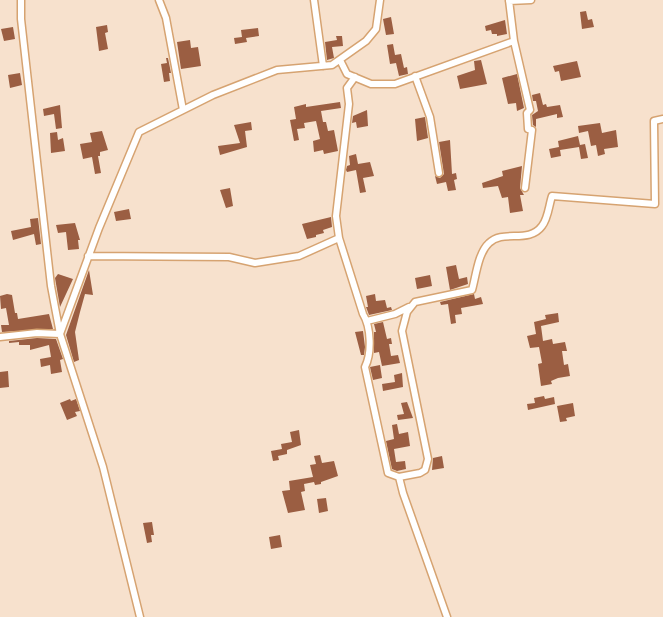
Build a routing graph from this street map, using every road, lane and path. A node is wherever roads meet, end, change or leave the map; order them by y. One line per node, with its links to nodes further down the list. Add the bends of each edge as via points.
1 (22, 0): 20 (street, via 21,19 51,286)
2 (159, 0): 12 (street, via 166,18)
3 (314, 0): 9 (street)
4 (380, 0): 8 (street, via 376,29 366,41)
5 (531, 0): 6 (street)
6 (509, 1): 7 (street)
7 (514, 41): 10 (street); 15 (street, via 530,110 527,113 528,129 532,130)
8 (340, 60): 9 (street, via 332,66); 11 (street, via 347,74)
9 (323, 66): 12 (street, via 277,70)
10 (415, 76): 11 (street, via 395,84 371,84); 14 (street, via 430,117)
11 (355, 77): 16 (street, via 347,88 350,104 336,216)
12 (183, 110): 17 (street, via 139,132)
13 (663, 119): 18 (street, via 654,121 655,204 552,196 542,226 530,234 498,238 489,243 480,260 472,290)
14 (438, 173)
15 (525, 188)
16 (339, 238): 17 (street, via 299,256 255,263 229,257); 19 (street)
17 (88, 256): 20 (street)
18 (412, 305): 19 (street, via 395,314); 22 (street, via 402,331 428,460 425,470)
19 (367, 321): 22 (street, via 369,359 365,368 374,413 388,473)
20 (60, 334): 21 (street); 23 (street, via 103,467)
21 (0, 337)
22 (399, 477): 24 (street)
23 (140, 617)
24 (447, 617)

